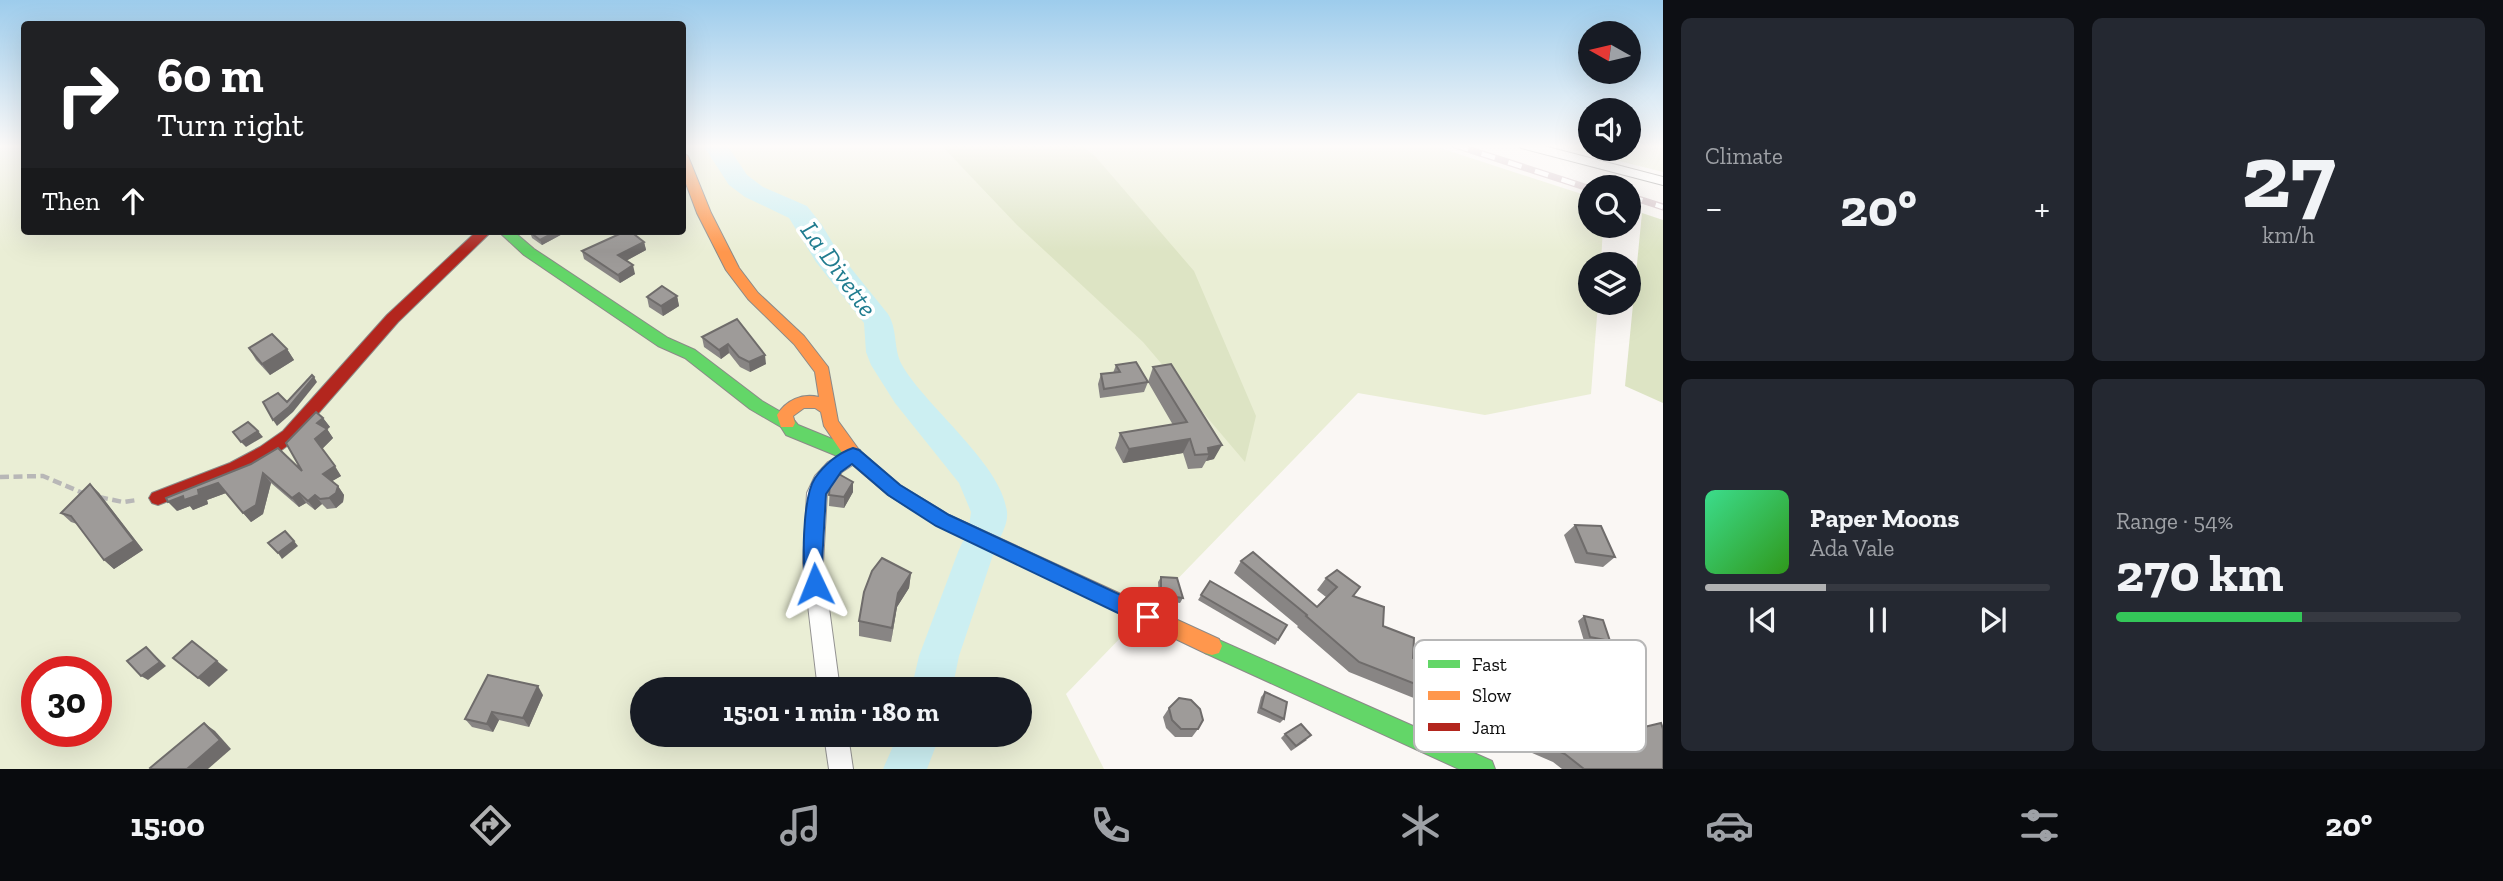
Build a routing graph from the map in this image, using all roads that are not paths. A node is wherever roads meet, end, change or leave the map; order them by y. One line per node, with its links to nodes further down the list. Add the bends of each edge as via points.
1 (692, 181): 4 (main road, via 733,270)
2 (480, 235): 10 (main road, via 340,376 282,442 248,463)
3 (510, 235): 7 (main road, via 652,335 690,354 748,399)
4 (811, 357): 5 (main road, via 813,385); 6 (main road, via 823,371)
5 (805, 401): 6 (main road, via 816,401); 7 (main road)
6 (830, 415): 8 (main road, via 819,433); 9 (main road)
7 (788, 416): 8 (main road, via 800,434)
8 (810, 435): 9 (main road)
9 (853, 455): 11 (street, via 821,482 817,494 813,563); 12 (main road, via 894,490 981,540)
10 (158, 498)
11 (828, 677)
12 (1414, 737)
13 (838, 747): 15 (street)
14 (1447, 752): 16 (main road)
15 (841, 769)
16 (1484, 769)

